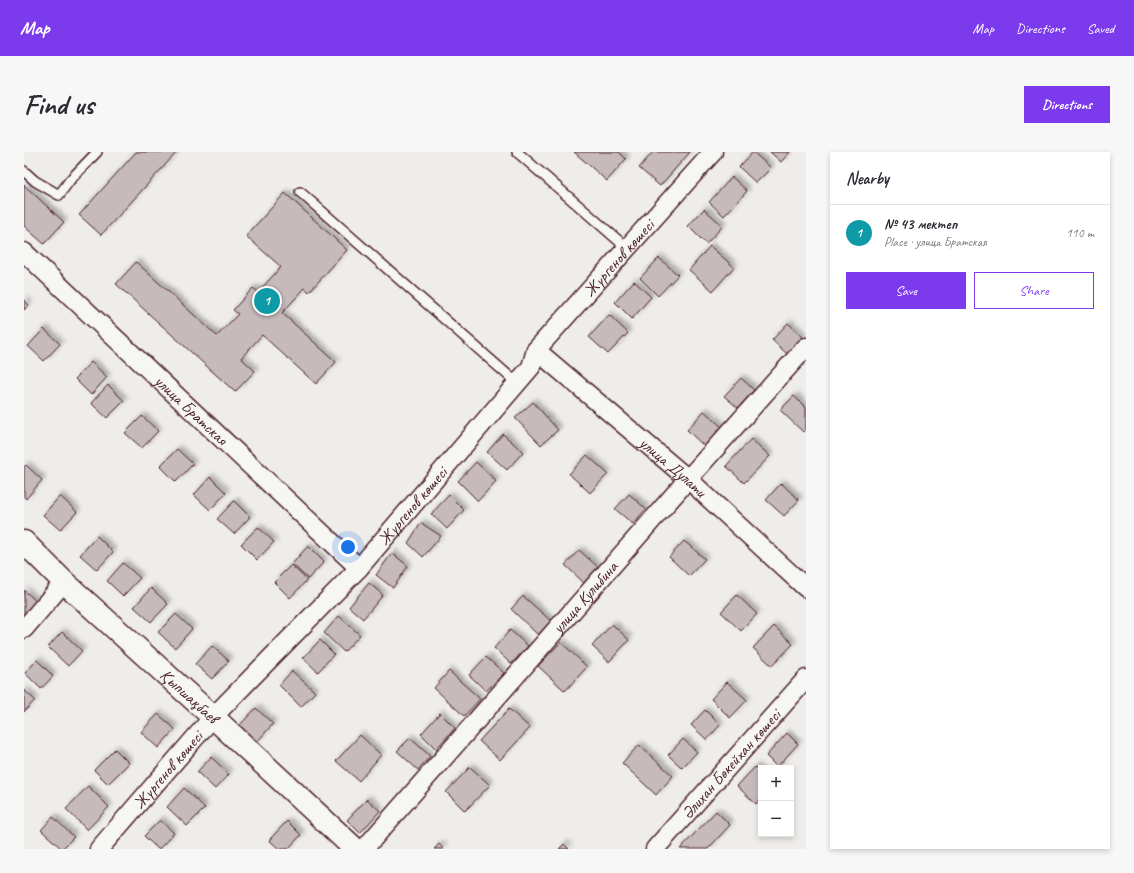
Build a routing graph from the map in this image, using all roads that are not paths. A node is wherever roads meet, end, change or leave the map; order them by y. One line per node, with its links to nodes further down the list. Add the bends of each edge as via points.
1 (97, 152): 4 (lane, via 70,180 60,195 35,181)
2 (516, 152): 6 (lane)
3 (713, 152): 6 (street, Жүргенов көшесі)
4 (24, 171)
5 (300, 192): 10 (lane)
6 (627, 248): 9 (street, Жүргенов көшесі)
7 (24, 252): 13 (street, улица Братская)
8 (806, 347): 11 (street, улица Кулибина)
9 (536, 350): 10 (street, Жүргенов көшесі, via 531,367); 11 (street, улица Дулати)
10 (518, 383): 13 (street, Жүргенов көшесі)
11 (688, 479): 15 (street, улица Дулати); 21 (street, улица Кулибина)
12 (24, 542): 14 (street, Қыпшақбаев)
13 (359, 568): 18 (street, Жүргенов көшесі)
14 (64, 582): 16 (street); 18 (street, Қыпшақбаев)
15 (806, 588)
16 (24, 629)
17 (806, 679): 22 (street, Әлихан Бөкейхан көшесі)
18 (213, 717): 19 (street, Жүргенов көшесі); 20 (street, Қыпшақбаев)
19 (99, 849)
20 (355, 849)
21 (364, 849)
22 (655, 849)

